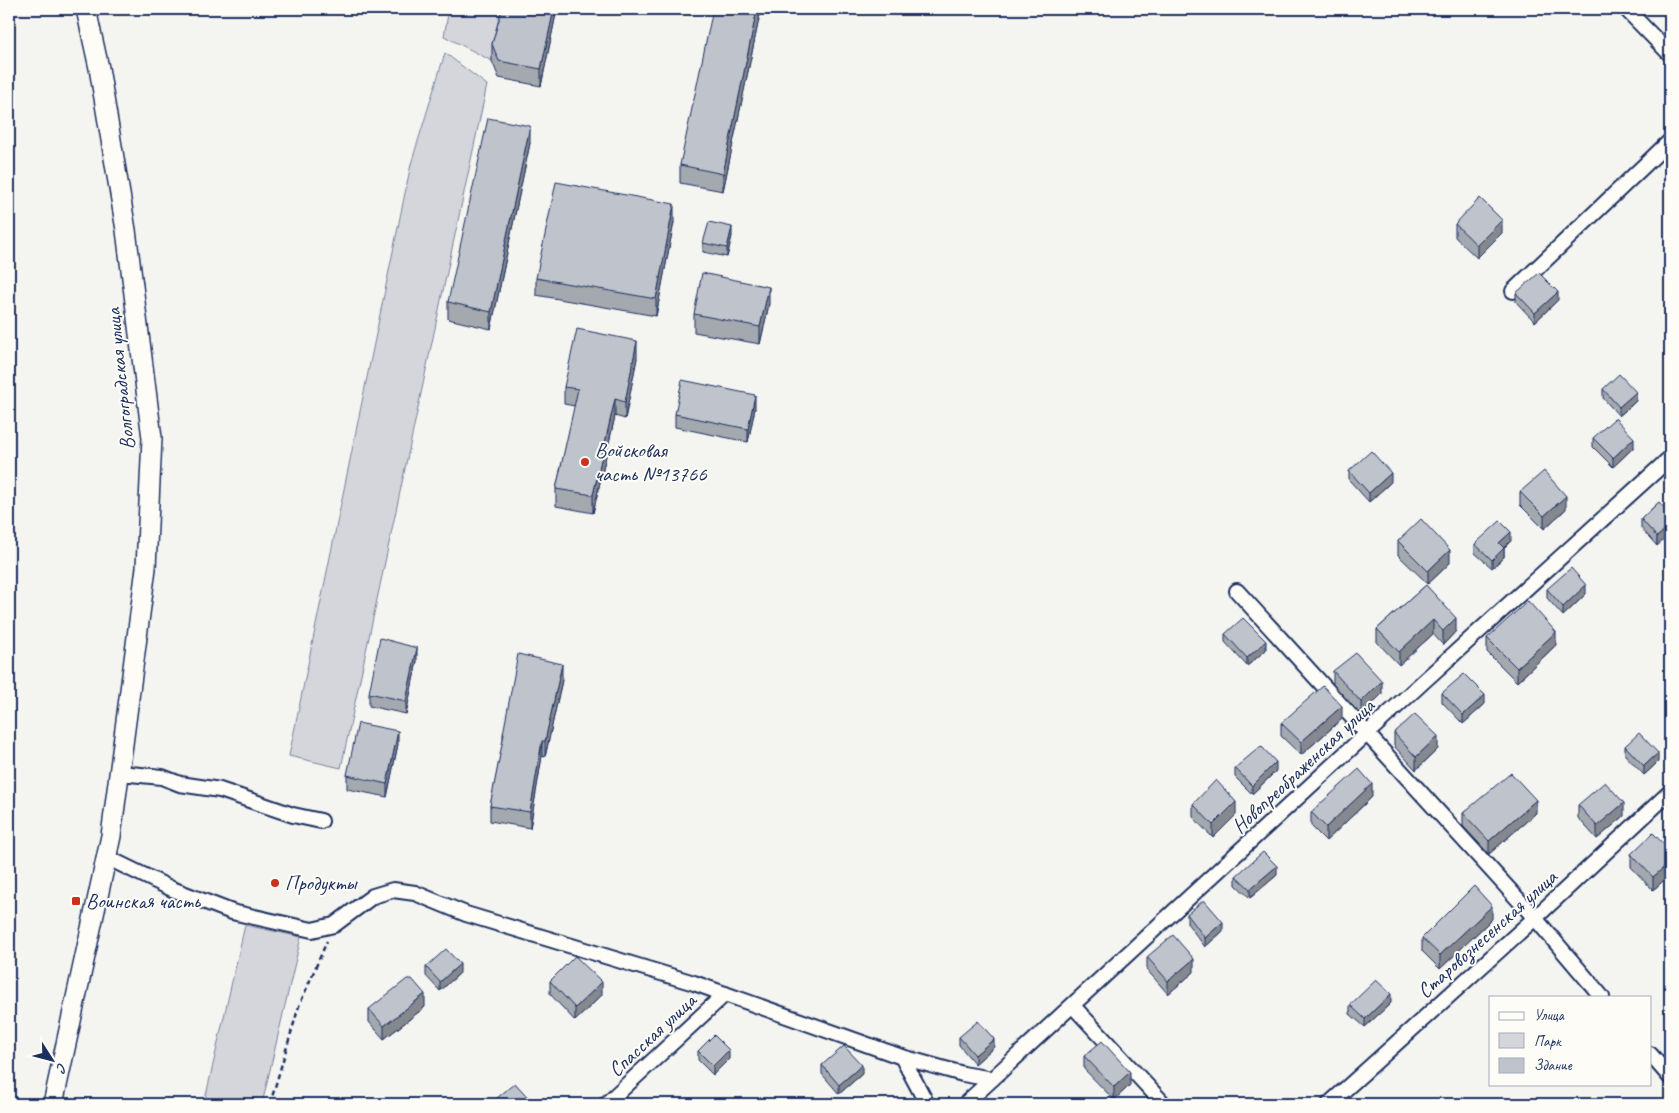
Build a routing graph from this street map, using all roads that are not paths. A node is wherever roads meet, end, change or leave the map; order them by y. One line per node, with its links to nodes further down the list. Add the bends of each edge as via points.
1 (86, 9): 9 (main road, Волгоградская улица, via 126,230 152,438 146,568)
2 (1626, 9): 3 (street)
3 (1670, 54)
4 (1670, 141): 5 (street)
5 (1513, 291)
6 (1670, 458): 8 (street, Новопреображенская улица)
7 (1237, 590): 8 (street)
8 (1367, 734): 13 (street); 16 (street, Новопреображенская улица)
9 (120, 773): 11 (street, via 220,790 292,815); 12 (main road, Волгоградская улица)
10 (1670, 792): 13 (street, Старовознесенская улица)
11 (321, 821)
12 (106, 857): 14 (street, via 172,889 232,912 312,930 334,925 373,896 393,890 415,893 466,914); 22 (main road, Волгоградская улица)
13 (1535, 918): 15 (street); 26 (street, Старовознесенская улица)
14 (726, 994): 18 (street); 21 (street, Спасская улица)
15 (1601, 996)
16 (1073, 1006): 20 (street, Новопреображенская улица); 25 (street)
17 (1652, 1056): 19 (street)
18 (902, 1057): 20 (street); 23 (street)
19 (1670, 1077)
20 (992, 1079): 24 (street, Новопреображенская улица)
21 (615, 1102)
22 (53, 1104)
23 (926, 1104)
24 (965, 1104)
25 (1164, 1104)
26 (1329, 1104)

